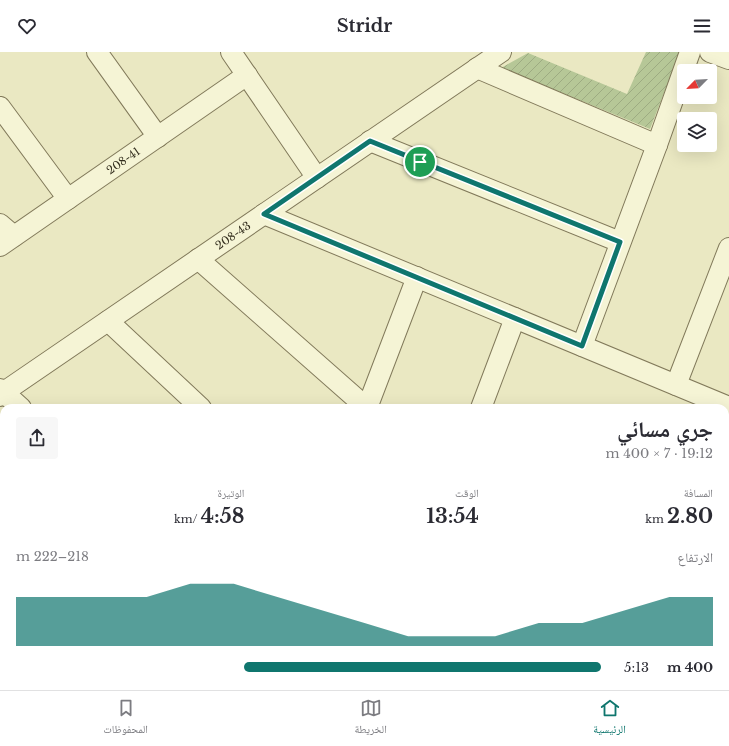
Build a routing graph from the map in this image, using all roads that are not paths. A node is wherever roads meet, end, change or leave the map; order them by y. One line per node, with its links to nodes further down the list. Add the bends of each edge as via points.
1 (97, 52): 10 (street)
2 (231, 52): 8 (street)
3 (501, 52): 7 (street, 208-43)
4 (690, 52): 12 (street)
5 (710, 52): 6 (street)
6 (729, 59)
7 (477, 68): 11 (street, 208-43); 12 (street)
8 (247, 75): 10 (street, 208-41); 13 (street)
9 (0, 107): 14 (street)
10 (158, 137): 14 (street, 208-41)
11 (370, 141): 13 (street, 208-43); 17 (street)
12 (657, 145): 17 (street)
13 (317, 178): 15 (street, 208-43)
14 (68, 199): 16 (street, 208-41)
15 (264, 214): 19 (street, 208-43); 20 (street)
16 (5, 235)
17 (620, 242): 24 (street)
18 (729, 248): 21 (street)
19 (198, 259): 23 (street, 208-43); 30 (street)
20 (417, 277): 22 (street); 31 (street)
21 (722, 286): 25 (street)
22 (515, 318): 24 (street); 32 (street)
23 (108, 321): 26 (street, 208-43); 29 (street)
24 (582, 346): 25 (street)
25 (676, 385): 27 (street)
26 (1, 392): 28 (street)
27 (707, 403)
28 (16, 404)
29 (197, 404)
30 (362, 404)
31 (369, 404)
32 (483, 404)

